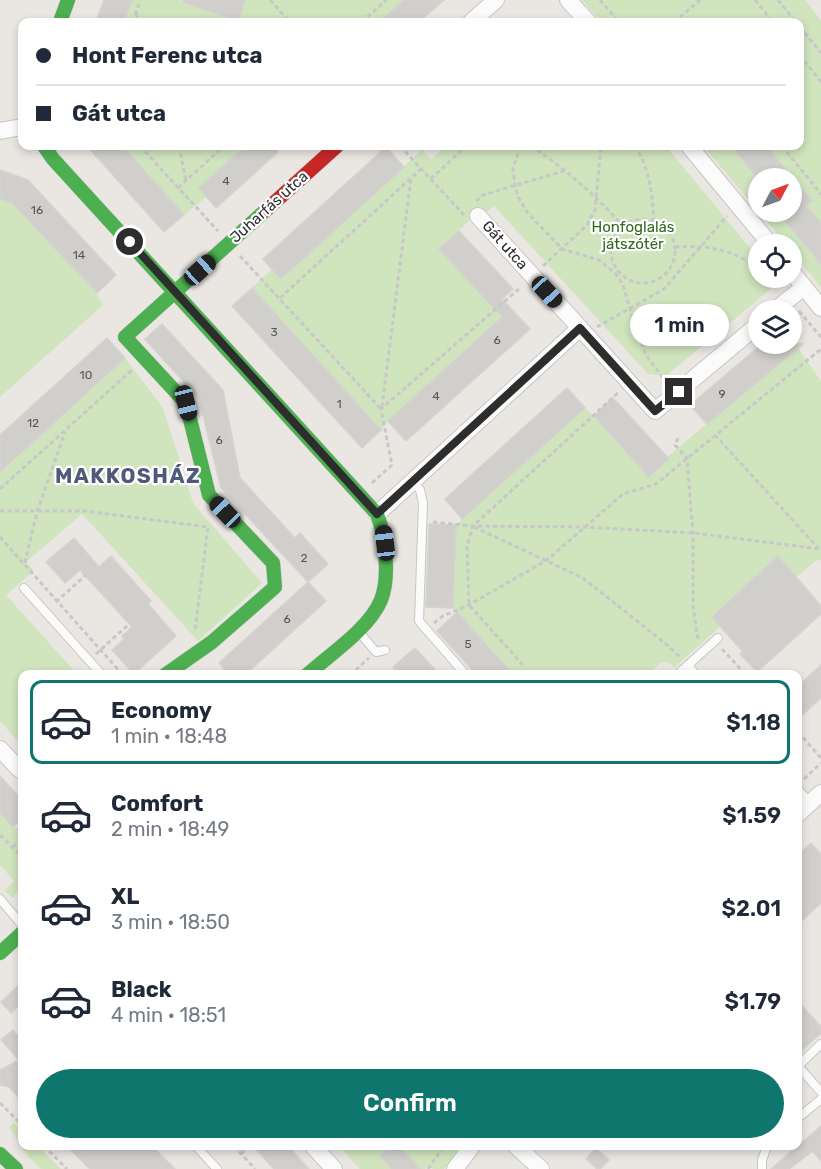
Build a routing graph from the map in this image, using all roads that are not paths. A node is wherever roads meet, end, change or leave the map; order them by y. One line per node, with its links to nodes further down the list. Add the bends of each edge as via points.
1 (68, 0): 4 (street)
2 (495, 0): 5 (street)
3 (568, 0): 6 (street)
4 (61, 18)
5 (475, 18)
6 (584, 18)
7 (18, 128): 8 (street)
8 (0, 130)
9 (47, 150): 16 (street)
10 (333, 150): 16 (street, Juharfás utca)
11 (692, 150): 13 (street)
12 (470, 215): 19 (street, Gát utca)
13 (762, 234)
14 (802, 284): 15 (street)
15 (804, 286): 17 (street); 18 (street)
16 (176, 292): 22 (street); 29 (street, Juharfás utca, via 125,337 186,403 209,495 273,563 275,587 212,642)
17 (787, 300)
18 (821, 308)
19 (583, 332): 20 (street, Gát utca, via 655,411); 21 (street)
20 (748, 333)
21 (412, 482): 22 (street); 31 (lane, via 420,490 423,503 419,621)
22 (377, 514): 24 (street, via 386,548 385,585 380,602)
23 (24, 588): 28 (lane)
24 (357, 630): 26 (lane); 30 (street)
25 (716, 640): 27 (lane)
26 (380, 651)
27 (688, 665): 32 (lane); 33 (lane)
28 (98, 670)
29 (172, 670)
30 (313, 670)
31 (461, 670)
32 (682, 670)
33 (692, 670)
34 (0, 749): 35 (street)
35 (18, 768)
36 (0, 899): 37 (lane)
37 (18, 921)
38 (18, 937): 39 (street)
39 (0, 953)
40 (821, 1044): 41 (lane)
41 (802, 1062)
42 (802, 1071): 43 (lane)
43 (821, 1092)
44 (821, 1099): 45 (lane)
45 (802, 1115)
46 (200, 1150): 53 (lane)
47 (317, 1150): 54 (street)
48 (469, 1150): 55 (street)
49 (521, 1150): 56 (street)
50 (766, 1150): 57 (lane)
51 (0, 1154): 52 (street)
52 (16, 1169)
53 (217, 1169)
54 (334, 1169)
55 (455, 1169)
56 (542, 1169)
57 (762, 1169)

